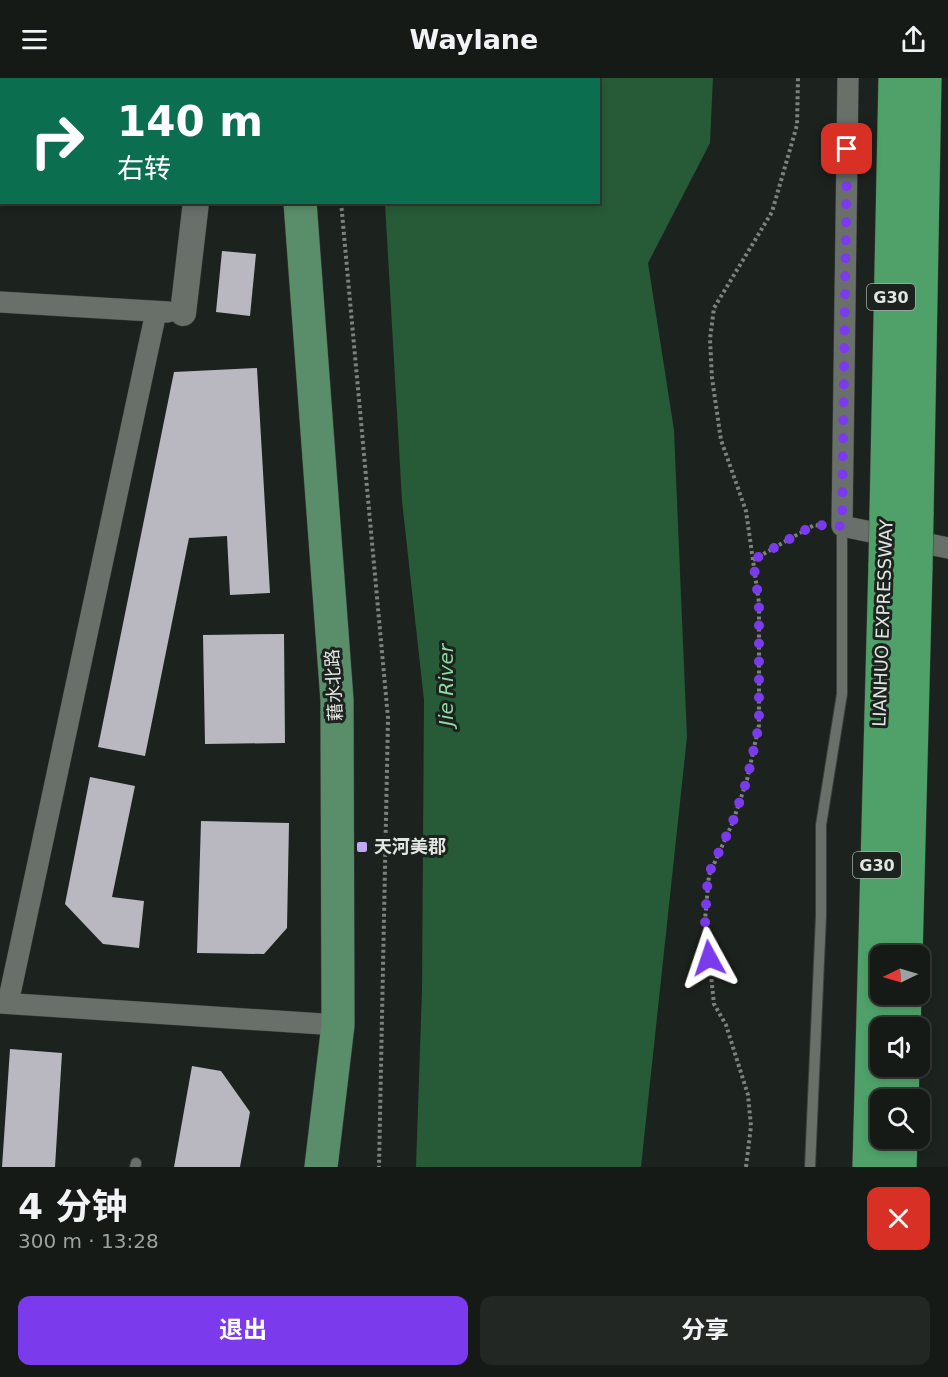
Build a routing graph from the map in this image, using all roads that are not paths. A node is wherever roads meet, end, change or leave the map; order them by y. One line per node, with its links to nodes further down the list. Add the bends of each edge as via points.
1 (848, 78): 11 (street)
2 (895, 78): 10 (highway, LIANHUO EXPRESSWAY / G30)
3 (925, 78): 10 (highway, LIANHUO EXPRESSWAY / G30)
4 (196, 204): 9 (street)
5 (300, 204): 16 (main road, 藉水北路, via 337,700)
6 (313, 204): 18 (main road, 藉水北路, via 349,703 349,1025)
7 (0, 302): 8 (street)
8 (156, 312): 9 (street); 15 (street)
9 (183, 313)
10 (902, 515): 13 (highway, LIANHUO EXPRESSWAY / G30, bridge)
11 (842, 526): 12 (street); 19 (lane, via 842,694 821,825)
12 (948, 548)
13 (900, 565): 14 (highway, LIANHUO EXPRESSWAY / G30); 20 (highway, LIANHUO EXPRESSWAY / G30)
14 (906, 945)
15 (4, 1003): 16 (street)
16 (338, 1025): 17 (main road, 藉水北路)
17 (321, 1167)
18 (332, 1167)
19 (810, 1167)
20 (868, 1167)

